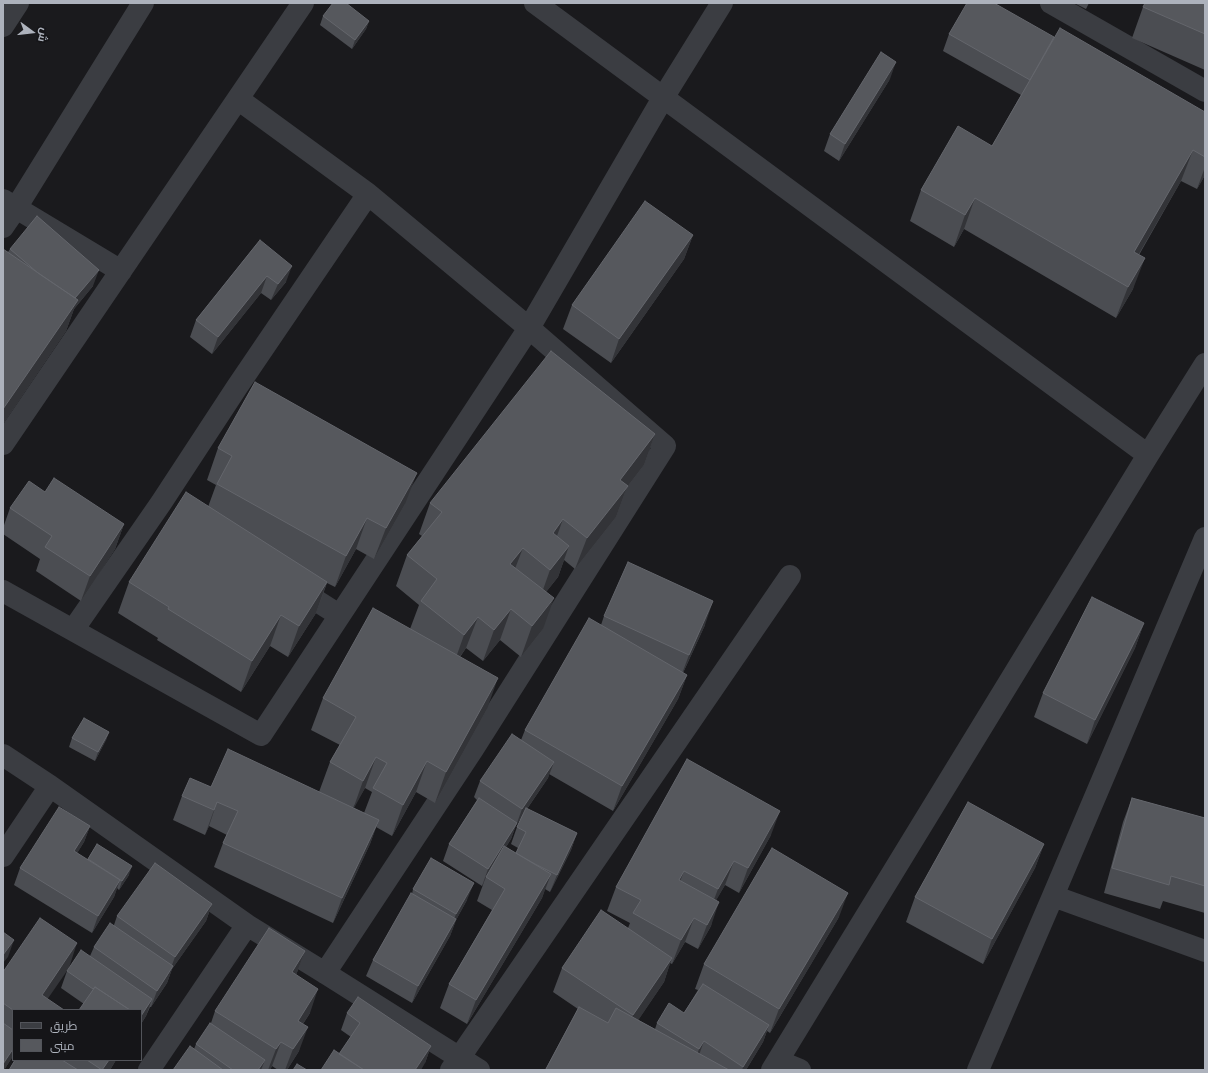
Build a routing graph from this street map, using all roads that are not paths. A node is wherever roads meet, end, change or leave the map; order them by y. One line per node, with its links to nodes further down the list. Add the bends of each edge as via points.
1 (18, 3): 7 (street)
2 (143, 3): 12 (street)
3 (303, 3): 10 (street)
4 (535, 3): 9 (street)
5 (722, 3): 9 (street)
6 (1051, 3): 8 (street)
7 (3, 26)
8 (1205, 90)
9 (663, 98): 15 (street); 18 (street)
10 (238, 99): 11 (street); 14 (street)
11 (368, 194): 15 (street); 24 (street, via 168,507)
12 (10, 204): 13 (street); 14 (street)
13 (3, 226)
14 (121, 271): 17 (street)
15 (529, 328): 23 (street, via 417,483); 31 (street, via 665,446 473,749)
16 (1202, 372): 18 (street)
17 (3, 444)
18 (1148, 455): 33 (street)
19 (1205, 538): 28 (street)
20 (790, 576): 32 (street)
21 (280, 578): 23 (street)
22 (3, 592): 24 (street)
23 (339, 615): 24 (street, via 261,735)
24 (73, 630)
25 (3, 755): 26 (street)
26 (50, 786): 27 (street); 29 (street)
27 (3, 856)
28 (1053, 896): 30 (street); 37 (street)
29 (247, 925): 31 (street); 34 (street)
30 (1205, 951)
31 (326, 973): 32 (street)
32 (455, 1064): 35 (street)
33 (775, 1066): 36 (street)
34 (148, 1070)
35 (479, 1070)
36 (800, 1070)
37 (978, 1070)

